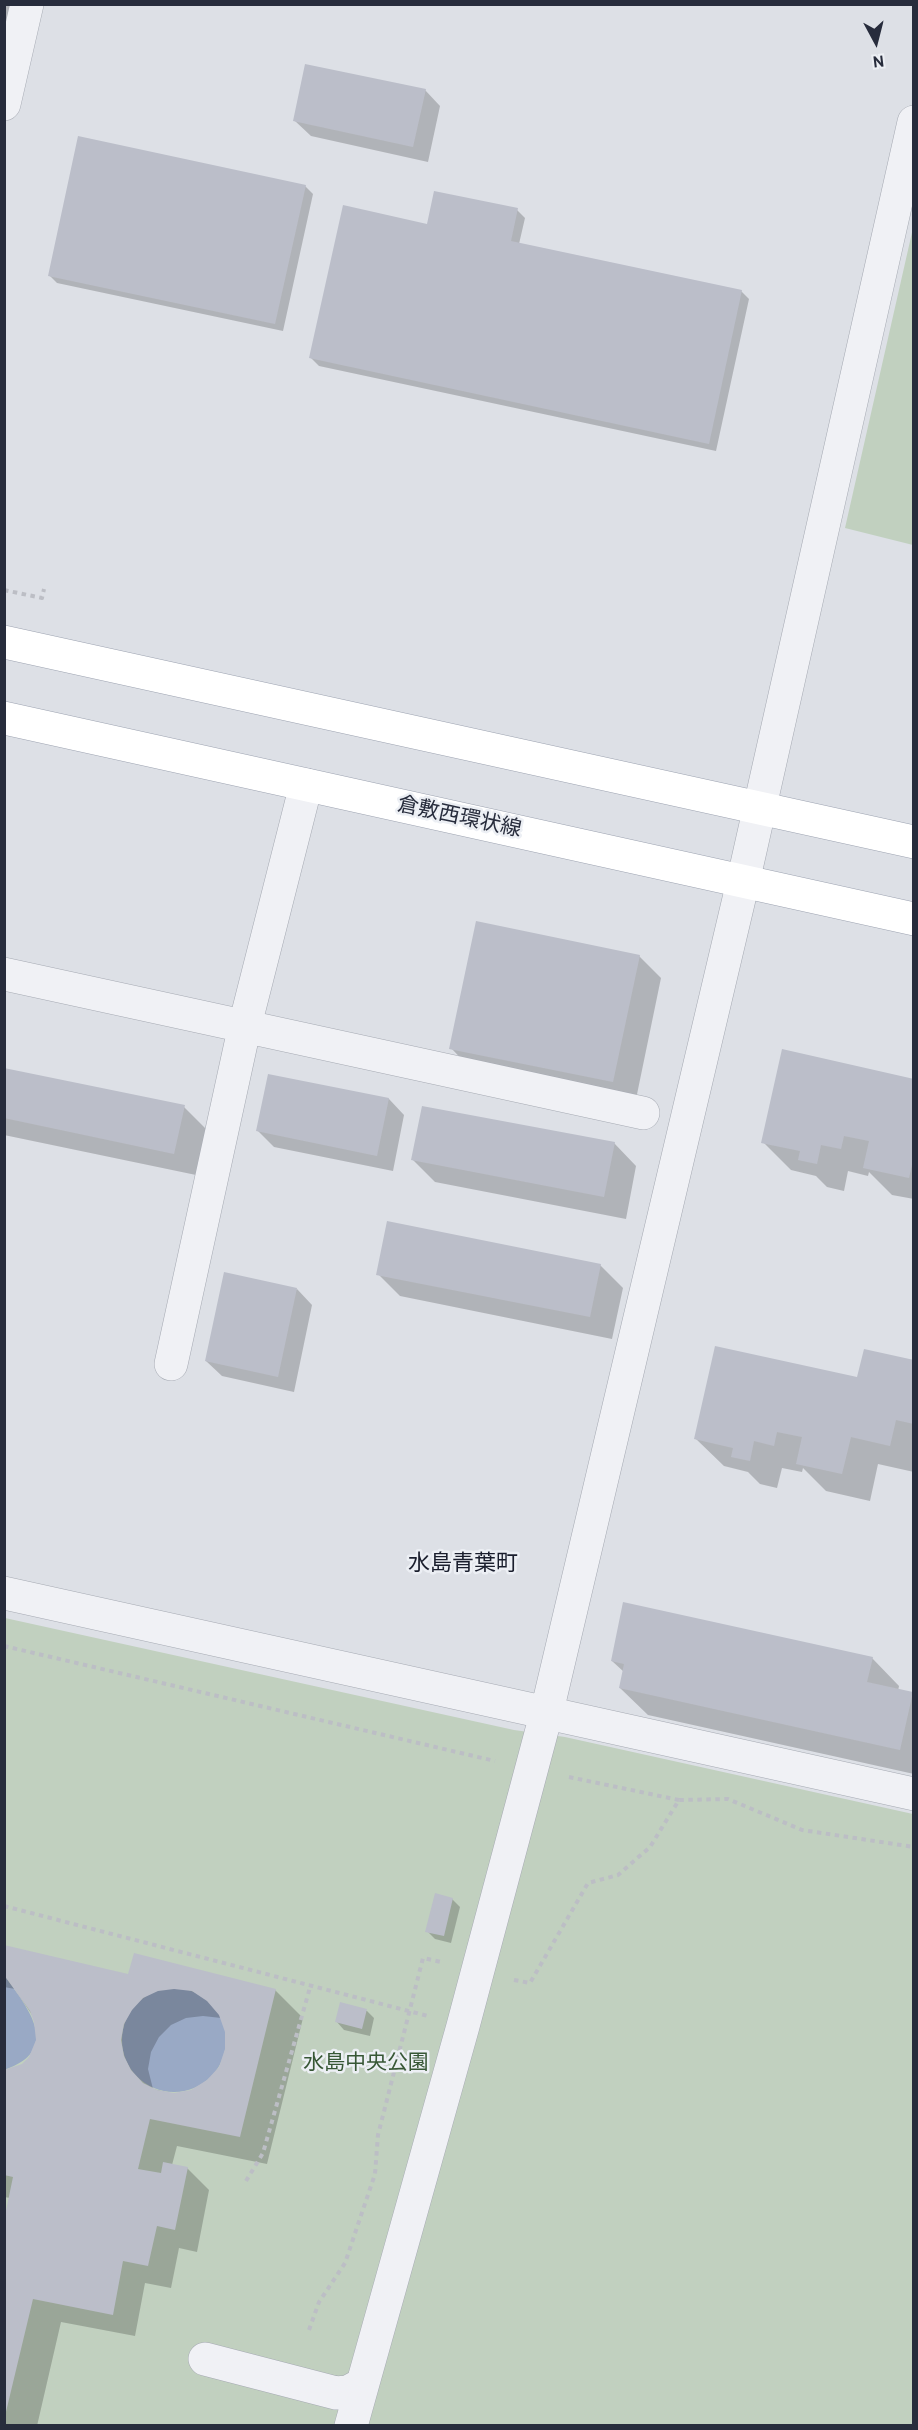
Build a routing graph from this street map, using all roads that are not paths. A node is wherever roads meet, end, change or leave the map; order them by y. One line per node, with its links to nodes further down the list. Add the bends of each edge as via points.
1 (27, 4): 2 (street)
2 (4, 104)
3 (914, 122): 7 (street)
4 (4, 642): 7 (main road)
5 (4, 718): 6 (main road, 倉敷西環状線)
6 (306, 785): 9 (main road, 倉敷西環状線); 12 (street)
7 (759, 809): 8 (main road); 9 (street)
8 (914, 842)
9 (743, 882): 10 (main road, 倉敷西環状線); 16 (street)
10 (914, 919)
11 (4, 974): 12 (street)
12 (245, 1025): 13 (street); 14 (street)
13 (643, 1113)
14 (171, 1364)
15 (4, 1593): 16 (street)
16 (547, 1711): 17 (street); 19 (street)
17 (914, 1794)
18 (205, 2359): 19 (street, via 336,2393)
19 (361, 2385): 20 (street)
20 (351, 2426)

